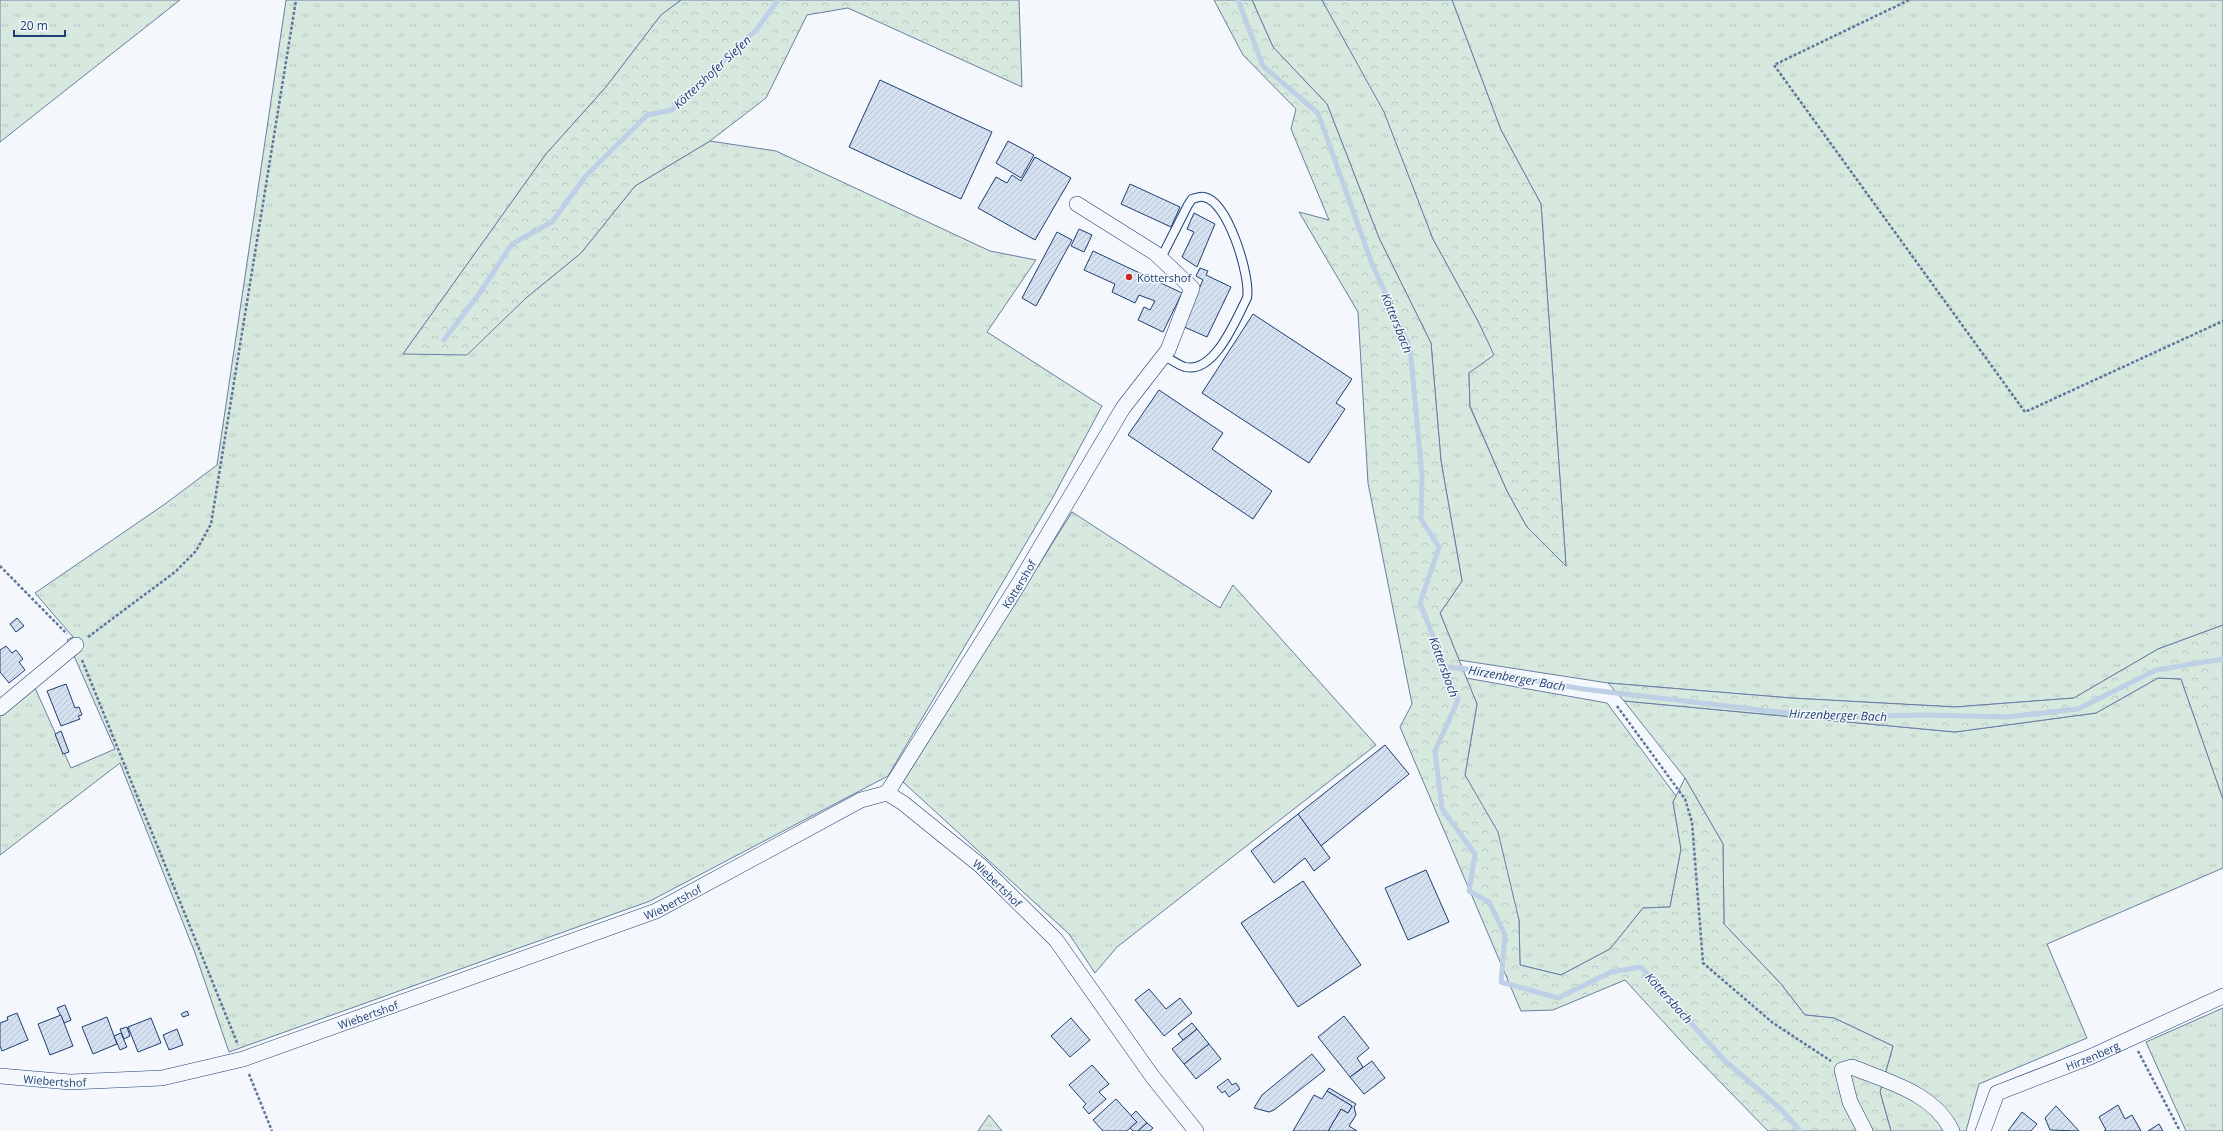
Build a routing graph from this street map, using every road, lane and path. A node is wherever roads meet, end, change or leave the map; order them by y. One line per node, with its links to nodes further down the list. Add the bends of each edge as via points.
1 (296, 0): 8 (path, via 211,524 196,551 175,572)
2 (1909, 0): 5 (path, via 1774,65 2025,412)
3 (1077, 204): 4 (street, Köttershof)
4 (1161, 258): 6 (street, Köttershof, via 1192,288 1168,350); 6 (lane, via 1192,199 1204,196 1221,210 1239,246 1249,290 1224,342 1209,361 1201,366 1184,367)
5 (2223, 321)
6 (1163, 355): 11 (street, Köttershof, via 1123,408 1018,585)
7 (0, 566): 8 (path, via 63,628)
8 (76, 645): 10 (street); 14 (path)
9 (1617, 706): 15 (path, via 1685,799 1692,822 1703,963 1774,1023 1824,1055)
10 (0, 708)
11 (887, 793): 14 (street, Wiebertshof, via 861,800 656,911); 18 (street, Wiebertshof, via 981,866 1056,940 1152,1076)
12 (2223, 996): 13 (street, Hirzenberg)
13 (2132, 1038): 21 (street, Hirzenberg, via 1997,1093); 22 (path)
14 (243, 1059): 16 (street, Wiebertshof, via 162,1078 70,1082); 17 (path)
15 (1842, 1070): 19 (street, via 1850,1102); 20 (street, via 1852,1067 1926,1098)
16 (0, 1076)
17 (272, 1131)
18 (1196, 1131)
19 (1865, 1131)
20 (1952, 1131)
21 (1983, 1131)
22 (2180, 1131)

